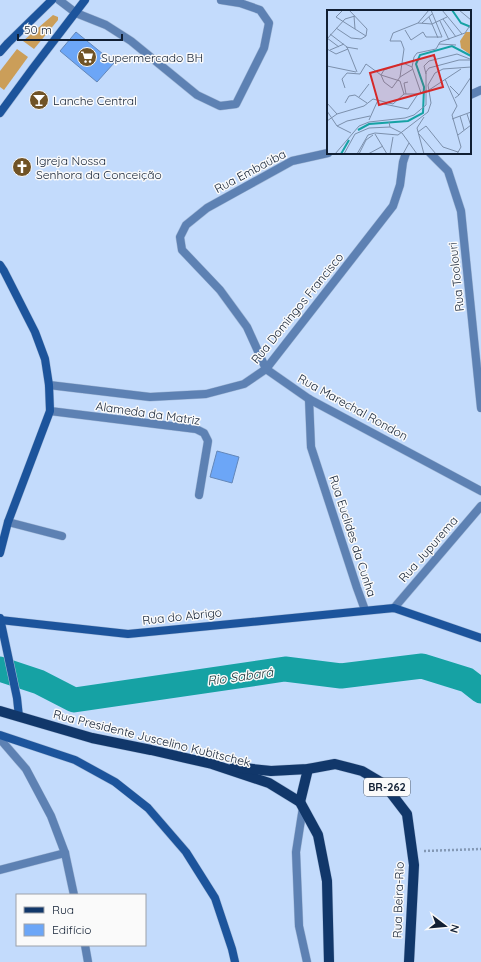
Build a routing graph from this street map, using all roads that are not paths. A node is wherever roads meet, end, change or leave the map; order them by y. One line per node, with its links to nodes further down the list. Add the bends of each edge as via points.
1 (52, 0): 6 (street)
2 (59, 0): 5 (street)
3 (85, 0): 5 (street)
4 (221, 0): 5 (street, via 260,10 269,23 264,48 236,104 220,106 197,95 131,41 106,25)
5 (76, 13): 9 (street)
6 (0, 52)
7 (481, 90): 8 (street)
8 (471, 95)
9 (0, 113)
10 (327, 153): 14 (street, Rua Embaúba, via 292,161 207,208 186,225 180,237 182,250 220,290 247,328)
11 (406, 154): 14 (street, Rua Domingos Francisco, via 400,186 392,206)
12 (431, 154): 17 (street, Rua Toolouri, via 448,171 461,211)
13 (1, 270): 15 (street, via 34,332 45,359)
14 (266, 369): 15 (street, Rua Domingos Francisco, via 244,384 206,394 150,397); 16 (street, Rua Marechal Rondon)
15 (49, 386): 18 (street)
16 (310, 399): 19 (street, Rua Marechal Rondon); 26 (street, Rua Euclides da Cunha, via 311,447)
17 (481, 408)
18 (50, 411): 20 (street, Alameda da Matriz, via 196,429 204,433 208,441); 22 (street)
19 (481, 491)
20 (199, 495)
21 (481, 506): 25 (street, Rua Jupurema)
22 (8, 522): 23 (street); 24 (street)
23 (62, 536)
24 (0, 550)
25 (394, 608): 26 (street, Rua Euclides da Cunha); 28 (street, Rua Euclides da Cunha)
26 (365, 610): 27 (street, Rua do Abrigo, via 128,634)
27 (0, 619): 30 (street)
28 (481, 638)
29 (0, 711): 30 (main road, BR-262)
30 (19, 716): 33 (main road, Rua Presidente Juscelino Kubitschek / BR-262, via 92,738)
31 (0, 735): 41 (street, via 75,760 115,782 148,808 186,852 215,898)
32 (0, 739): 36 (street, via 26,769 51,816)
33 (212, 764): 34 (main road, Rua Beira-Rio / BR-262, via 271,771); 35 (main road, Rua Presidente Juscelino Kubitschek / BR-262, via 269,783)
34 (308, 769): 35 (main road); 44 (main road, Rua Beira-Rio / BR-262, via 335,764 362,771 384,784 407,814 414,865)
35 (302, 804): 42 (street, via 296,852 299,926); 43 (main road, via 318,835 327,881)
36 (65, 853): 37 (street); 38 (street)
37 (0, 870)
38 (74, 894)
39 (85, 946): 40 (street)
40 (88, 962)
41 (235, 962)
42 (307, 962)
43 (329, 962)
44 (409, 962)

